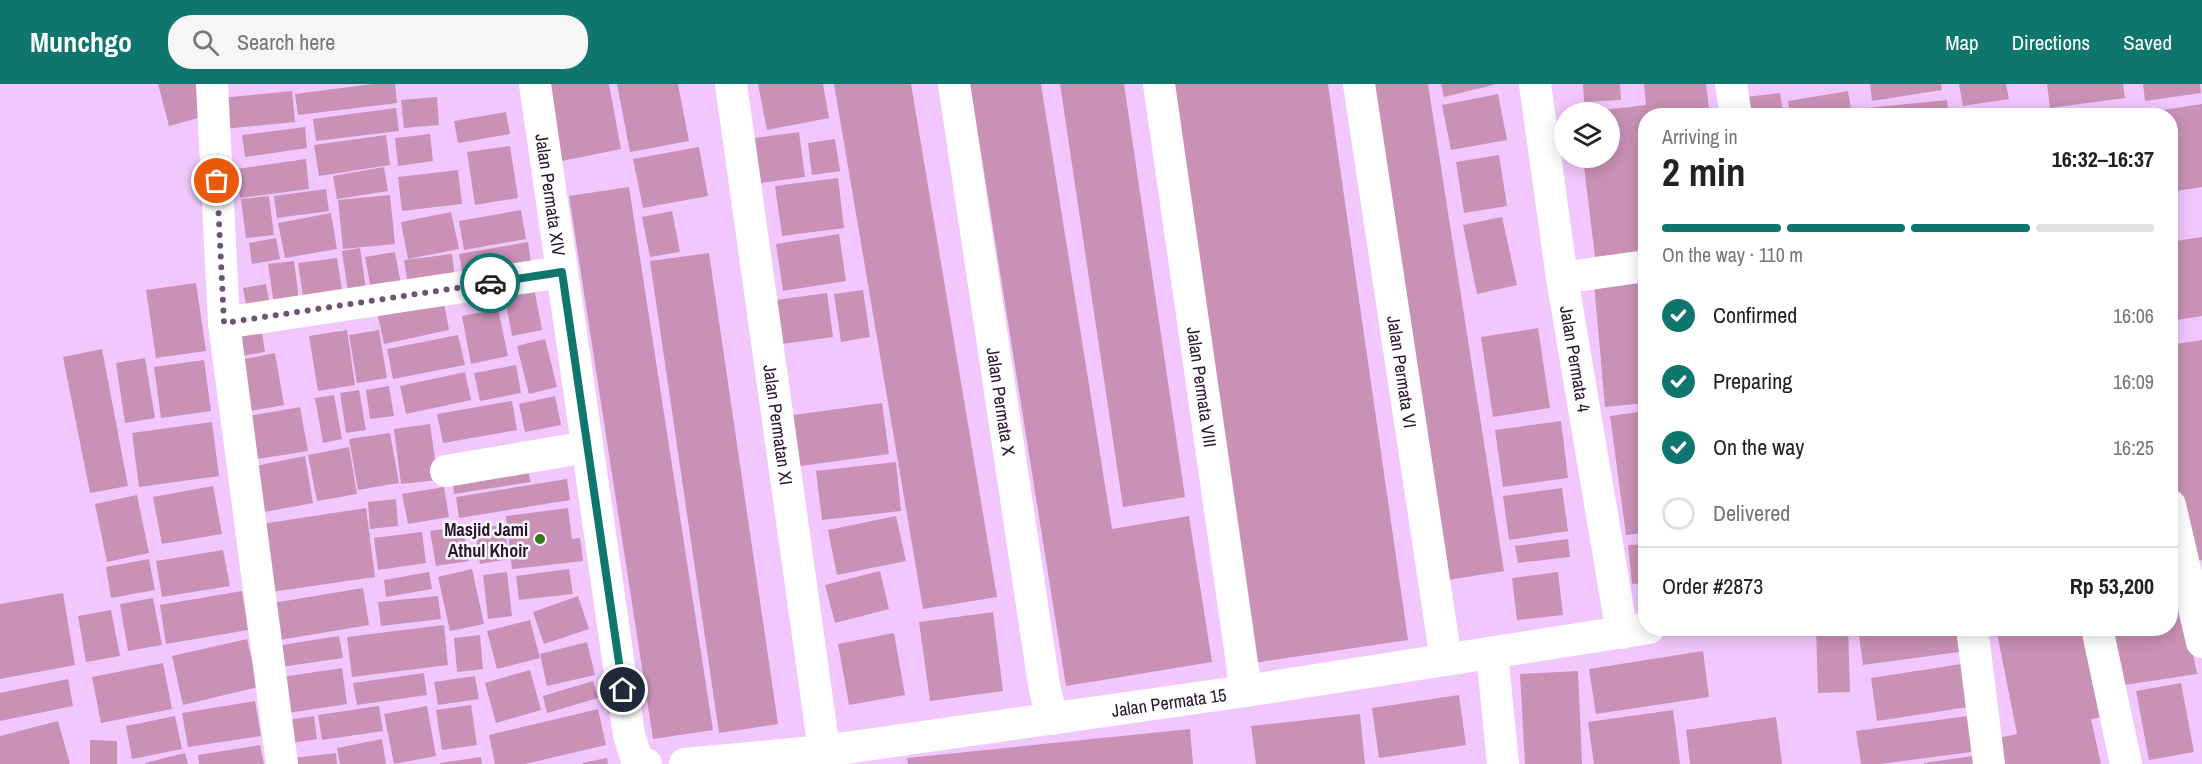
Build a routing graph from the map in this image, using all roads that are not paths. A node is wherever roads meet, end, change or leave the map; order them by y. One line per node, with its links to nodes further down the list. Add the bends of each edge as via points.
1 (212, 84): 13 (street)
2 (535, 84): 11 (street, Jalan Permata XIV)
3 (731, 84): 26 (street, Jalan Permatan XI)
4 (954, 84): 25 (street, Jalan Permata X, via 1044,686)
5 (1159, 84): 24 (street, Jalan Permata VIII)
6 (1359, 84): 23 (street, Jalan Permata VI)
7 (1535, 84): 12 (street, Jalan Permata 4)
8 (1731, 84): 9 (street)
9 (1735, 108)
10 (1638, 267): 12 (street)
11 (562, 272): 13 (street); 14 (street, Jalan Permata XIV)
12 (1562, 278): 18 (street, Jalan Permata 4)
13 (224, 323): 27 (street)
14 (587, 447): 15 (street); 28 (street, Jalan Permata XIV, via 629,735 637,760)
15 (446, 471)
16 (2178, 542): 17 (street)
17 (2186, 578): 21 (street)
18 (1635, 631): 22 (street, Jalan Permata 15)
19 (1973, 636): 31 (street)
20 (2099, 636): 32 (street)
21 (2202, 642)
22 (1492, 653): 23 (street, Jalan Permata 15); 30 (street)
23 (1446, 660): 24 (street, Jalan Permata 15)
24 (1246, 691): 25 (street, Jalan Permata 15)
25 (1052, 718): 26 (street, Jalan Permata 15)
26 (825, 757): 29 (street, Jalan Permata 15)
27 (282, 764)
28 (646, 764)
29 (686, 764)
30 (1503, 764)
31 (1989, 764)
32 (2126, 764)

